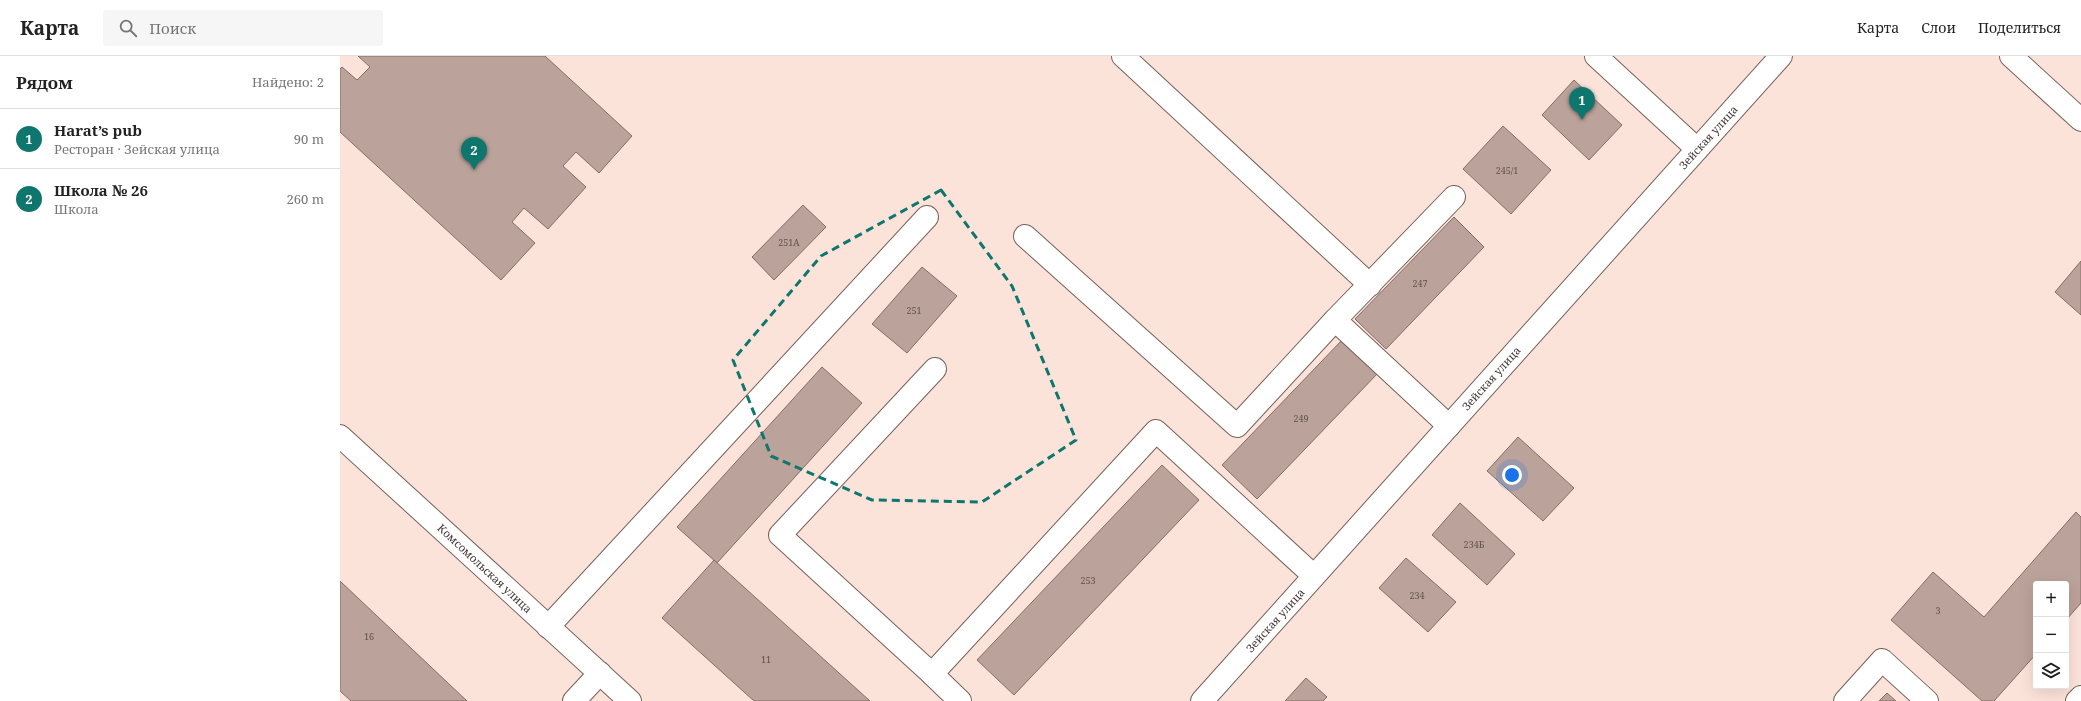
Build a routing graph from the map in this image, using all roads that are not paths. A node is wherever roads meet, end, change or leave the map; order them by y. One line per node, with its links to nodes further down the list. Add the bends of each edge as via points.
1 (1123, 56): 10 (street)
2 (1596, 56): 6 (street)
3 (1781, 56): 6 (street, Зейская улица)
4 (2011, 56): 5 (street)
5 (2081, 120)
6 (1697, 149): 13 (street, Зейская улица)
7 (1454, 197): 10 (street)
8 (927, 217): 16 (street)
9 (1025, 236): 11 (street, via 1237,426)
10 (1370, 285): 11 (street)
11 (1336, 320): 13 (street)
12 (935, 369): 18 (street, via 780,535)
13 (1449, 426): 15 (street, Зейская улица)
14 (340, 436): 16 (street, Комсомольская улица)
15 (1314, 576): 18 (street, via 1156,431); 23 (street, Зейская улица)
16 (548, 627): 17 (street, Комсомольская улица)
17 (600, 673): 20 (street); 21 (street, Комсомольская улица)
18 (932, 674): 22 (street)
19 (2081, 697): 26 (street)
20 (574, 701)
21 (630, 701)
22 (960, 701)
23 (1202, 701)
24 (1845, 701): 25 (street, via 1882,660)
25 (1927, 701)
26 (2077, 701)

